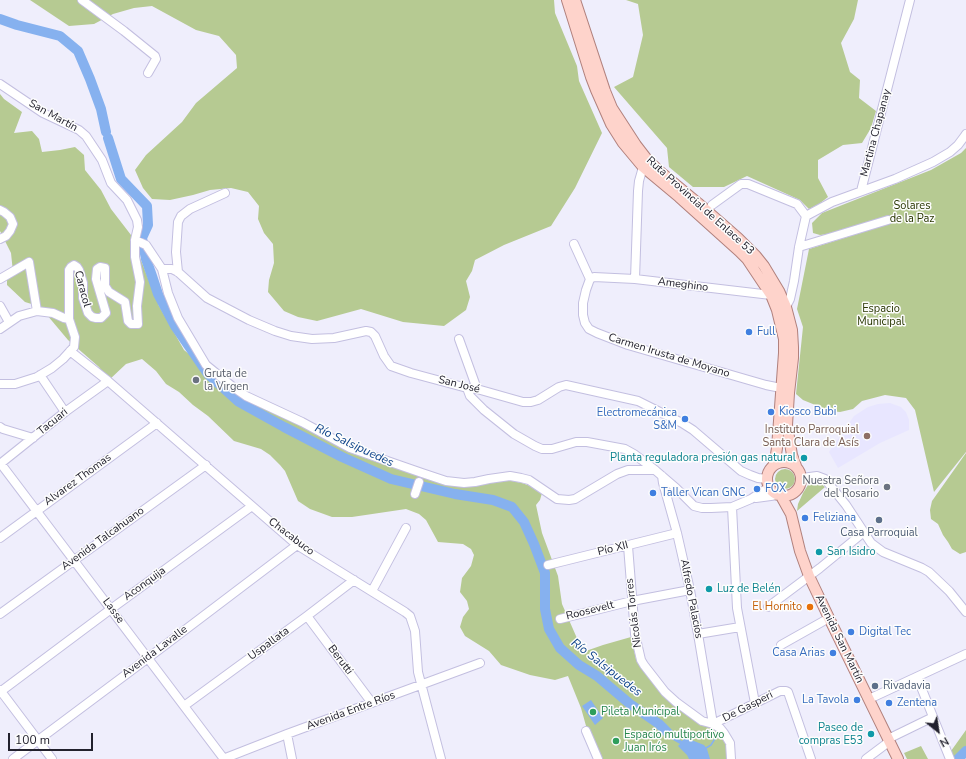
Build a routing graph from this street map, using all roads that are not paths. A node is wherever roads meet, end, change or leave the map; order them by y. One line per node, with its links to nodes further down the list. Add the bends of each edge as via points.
1 (82, 0): 5 (street, via 155,56 156,59)
2 (567, 0): 8 (main road, Ruta Provincial de Enlace 53, via 601,104 623,143)
3 (575, 0): 26 (main road, Ruta Provincial de Enlace 53, via 604,91 629,135 657,169 756,256 780,291)
4 (910, 0): 9 (street, Martina Chapanay)
5 (148, 73)
6 (0, 84): 16 (street, San Martín, via 43,113 86,136 102,160 111,183 127,200 137,220)
7 (966, 134): 9 (street, via 958,145 934,162)
8 (643, 166): 23 (street, via 638,186); 24 (main road, Ruta Provincial de Enlace 53, via 740,251)
9 (861, 191): 13 (street)
10 (225, 193): 20 (street, via 190,209 181,216 178,222 176,252)
11 (712, 205): 13 (street, via 741,184 748,184 797,204)
12 (0, 210): 15 (street, via 10,217 13,224 6,236)
13 (806, 216): 18 (street)
14 (888, 220): 18 (street)
15 (0, 239)
16 (135, 240): 19 (street, via 146,245); 29 (street, Caracol, via 135,257 140,282 138,324 131,324 128,321 125,302 109,292 105,286 105,268 100,267 97,269 96,279 106,313 101,318 96,318 88,313 83,298 83,283 79,270 74,266 69,270)
17 (574, 244): 21 (street)
18 (799, 247): 26 (street, via 794,281)
19 (162, 269): 20 (street); 48 (street, via 178,318 206,364 246,396 350,448 446,481 464,483 510,476 521,478 529,480 557,499 569,500 628,470)
20 (178, 272): 37 (street, San José, via 207,298 275,331 312,339 371,332 391,366)
21 (592, 278): 23 (street, Ameghino); 39 (street, Carmen Irusta de Moyano, via 583,303 583,315 589,329 628,345)
22 (0, 279): 27 (street, via 29,262)
23 (635, 279): 24 (street, Ameghino)
24 (771, 295): 28 (main road, Ruta Provincial de Enlace 53)
25 (0, 306): 30 (street)
26 (786, 307): 28 (street); 39 (main road, Ruta Provincial de Enlace 53, via 793,346)
27 (37, 311): 29 (street); 30 (street)
28 (778, 315): 39 (main road, Ruta Provincial de Enlace 53, via 784,339)
29 (69, 318): 33 (street, Caracol, via 75,337 74,347)
30 (9, 322): 31 (street)
31 (0, 329)
32 (459, 339): 38 (street)
33 (70, 351): 34 (street, via 52,368); 35 (street, Chacabuco)
34 (40, 375): 36 (street, via 15,384); 40 (street)
35 (108, 381): 40 (street, Tacuari); 41 (street, Chacabuco)
36 (0, 384)
37 (467, 388): 38 (street, San José); 48 (street, via 470,396 484,410 534,446 552,449 576,442 587,442 625,449)
38 (477, 389): 51 (street, San José, via 531,402 566,385 638,401 682,423 741,471)
39 (784, 391): 46 (main road, Ruta Provincial de Enlace 53); 47 (main road, Ruta Provincial de Enlace 53, via 791,450)
40 (65, 412): 43 (street, Tacuari)
41 (157, 423): 45 (street, Chacabuco); 58 (street, Alvarez Thomas)
42 (0, 426): 43 (street)
43 (34, 438): 44 (street, Tacuari)
44 (0, 464): 58 (street, Lasse)
45 (206, 465): 56 (street, Chacabuco); 66 (street, Avenida Talcahuano)
46 (773, 466): 47 (main road, via 787,462); 51 (main road)
47 (796, 466): 49 (main road)
48 (658, 473): 57 (street, via 694,506); 62 (street, Alfredo Palacios)
49 (802, 478): 52 (main road); 61 (street, via 817,476 825,479)
50 (419, 482): 53 (street)
51 (768, 483): 54 (main road); 55 (street)
52 (796, 492): 54 (main road); 59 (main road, Avenida San Martín)
53 (415, 494)
54 (780, 496): 55 (street); 59 (main road, Avenida San Martín)
55 (751, 499): 57 (street)
56 (252, 506): 64 (street, Chacabuco); 74 (street, Aconquija)
57 (732, 507): 80 (street)
58 (37, 511): 63 (street, Alvarez Thomas); 66 (street, Lasse)
59 (791, 514): 68 (main road, Avenida San Martín)
60 (406, 528): 71 (street)
61 (864, 532): 68 (street); 75 (street, via 871,543 883,552 929,572)
62 (677, 533): 65 (street, Pío XII); 70 (street, Alfredo Palacios)
63 (0, 538)
64 (297, 544): 69 (street, Chacabuco); 84 (street, Avenida Lavalle)
65 (628, 546): 67 (street, Pío XII); 72 (street, Nicolás Torres)
66 (74, 560): 74 (street, Lasse); 76 (street, Avenida Talcahuano)
67 (548, 565)
68 (809, 576): 73 (street); 78 (main road, Avenida San Martín)
69 (354, 580): 71 (street, Chacabuco); 77 (street, Uspallata)
70 (690, 590): 72 (street, Roosevelt); 81 (street, Alfredo Palacios)
71 (372, 592): 87 (street, Chacabuco, via 410,616 415,630)
72 (632, 601): 79 (street, Roosevelt); 94 (street, Nicolás Torres, via 635,634 644,665 676,702 702,721)
73 (768, 607)
74 (111, 609): 84 (street, Lasse); 88 (street, Aconquija)
75 (966, 612)
76 (0, 614)
77 (307, 616): 90 (street, Berutti); 92 (street, Uspallata)
78 (829, 618): 82 (street); 89 (main road, Avenida San Martín)
79 (560, 619)
80 (740, 627): 81 (street); 91 (street)
81 (698, 634): 94 (street, Alfredo Palacios)
82 (781, 645)
83 (966, 654): 86 (street)
84 (148, 658): 92 (street, Lasse); 97 (street, Avenida Lavalle)
85 (480, 663): 87 (street, Avenida Entre Ríos)
86 (917, 677): 89 (street); 93 (street)
87 (421, 685): 90 (street, Avenida Entre Ríos); 104 (street, Chacabuco)
88 (0, 691): 97 (street)
89 (869, 699): 98 (main road, Avenida San Martín)
90 (372, 703): 96 (street, Avenida Entre Ríos)
91 (755, 703): 94 (street, De Gasperi); 107 (street, De Gasperi, via 786,690)
92 (184, 706): 102 (street, Lasse)
93 (933, 717): 98 (street, via 892,737); 99 (street)
94 (712, 724): 106 (street, Nicolás Torres, via 720,728 728,738)
95 (586, 731): 105 (street)
96 (287, 734): 102 (street, Avenida Entre Ríos); 103 (street)
97 (37, 740): 100 (street, Avenida Lavalle); 101 (street)
98 (889, 741): 108 (street); 109 (main road, Avenida San Martín)
99 (949, 758)
100 (13, 759)
101 (52, 759)
102 (224, 759)
103 (292, 759)
104 (441, 759)
105 (598, 759)
106 (731, 759)
107 (811, 759)
108 (866, 759)
109 (898, 759)

